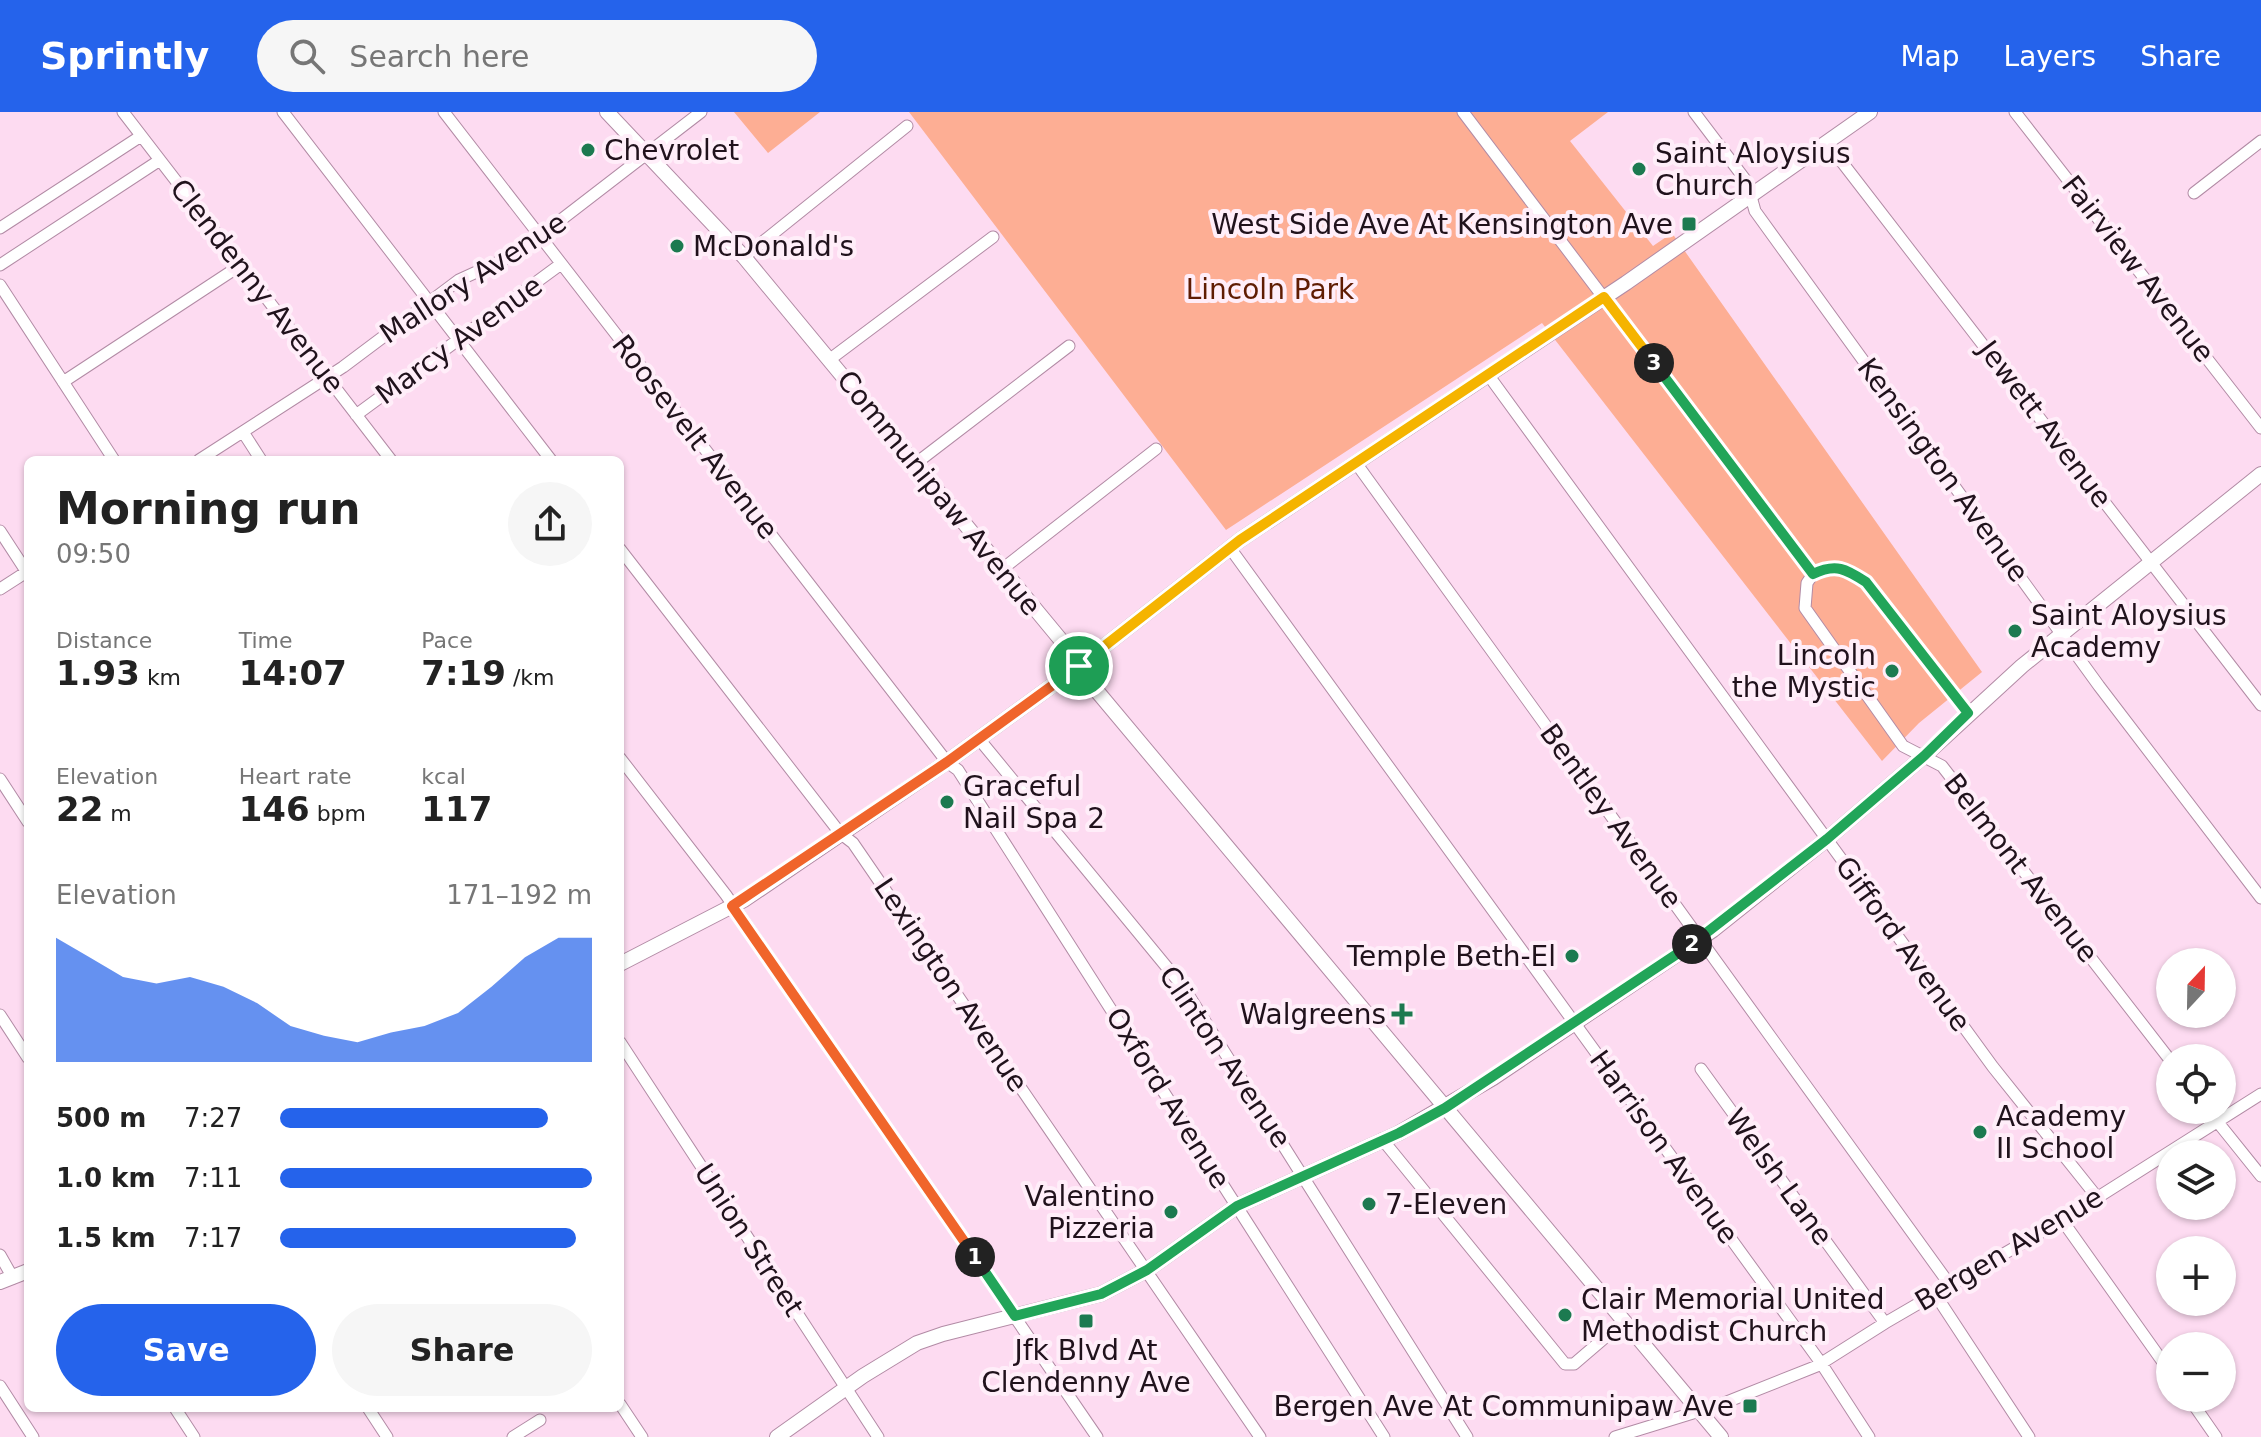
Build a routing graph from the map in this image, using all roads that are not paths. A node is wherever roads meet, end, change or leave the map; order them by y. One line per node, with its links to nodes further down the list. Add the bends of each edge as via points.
1 (123, 112): 11 (street, Clendenny Avenue)
2 (283, 112): 27 (street)
3 (444, 112): 20 (street, Roosevelt Avenue)
4 (607, 112): 14 (main road, Communipaw Avenue)
5 (701, 112): 14 (street, Mallory Avenue)
6 (1463, 112): 26 (street)
7 (1694, 112): 17 (street, Kensington Avenue, via 1747,182)
8 (1870, 112): 13 (main road)
9 (2015, 112): 35 (street, Fairview Avenue)
10 (907, 126): 21 (street)
11 (141, 136): 15 (street, Clendenny Avenue); 18 (street)
12 (2261, 141): 16 (street)
13 (1828, 144): 17 (main road); 49 (street, Jewett Avenue)
14 (648, 153): 20 (street, Mallory Avenue); 21 (main road, Communipaw Avenue)
15 (160, 160): 23 (street); 24 (street, Clendenny Avenue)
16 (2194, 193)
17 (1751, 197): 26 (main road); 55 (street, Kensington Avenue, via 1755,211)
18 (0, 228)
19 (993, 237): 30 (street)
20 (540, 238): 22 (street, Roosevelt Avenue); 27 (street, Mallory Avenue)
21 (744, 257): 30 (main road, Communipaw Avenue)
22 (561, 264): 28 (street, Marcy Avenue); 61 (street, Roosevelt Avenue)
23 (0, 265)
24 (241, 265): 32 (street, Clendenny Avenue); 33 (street)
25 (0, 285): 33 (street)
26 (1604, 297): 31 (main road); 53 (street)
27 (428, 302): 28 (street); 32 (street, Mallory Avenue)
28 (459, 341): 34 (street, Marcy Avenue); 42 (street)
29 (1069, 346): 44 (street)
30 (829, 360): 44 (main road, Communipaw Avenue)
31 (1489, 376): 43 (main road); 66 (street, Gifford Avenue)
32 (327, 377): 34 (street, Clendenny Avenue); 36 (street, Mallory Avenue)
33 (63, 382): 38 (street)
34 (356, 415): 41 (street, Clendenny Avenue)
35 (2261, 428)
36 (243, 432): 39 (street, Mallory Avenue); 40 (street)
37 (1156, 449): 51 (street)
38 (111, 456)
39 (205, 456)
40 (258, 456)
41 (388, 456)
42 (548, 456)
43 (1356, 463): 47 (main road); 69 (street, Bentley Avenue)
44 (915, 464): 51 (main road, Communipaw Avenue)
45 (2261, 474): 49 (main road)
46 (0, 531): 50 (street)
47 (1230, 548): 56 (main road); 72 (street, Harrison Avenue)
48 (624, 554): 65 (street, Lexington Avenue)
49 (2151, 562): 55 (main road); 57 (street, Jewett Avenue)
50 (24, 566)
51 (1001, 570): 56 (main road, Communipaw Avenue)
52 (24, 574): 54 (street)
53 (1813, 574): 58 (street, via 1828,567 1847,570 1866,582); 60 (street, Belmont Avenue, via 1805,608 1903,746)
54 (0, 589)
55 (2063, 635): 58 (main road); 67 (street, Kensington Avenue)
56 (1079, 666): 59 (main road); 78 (main road, Communipaw Avenue)
57 (2261, 705)
58 (1968, 713): 60 (main road)
59 (979, 739): 61 (main road); 83 (street, Clinton Avenue, via 1184,988)
60 (1924, 756): 66 (main road); 73 (street, Belmont Avenue, via 1942,766)
61 (947, 762): 65 (main road); 86 (street, Oxford Avenue, via 958,770 1028,876)
62 (624, 763): 68 (street)
63 (0, 779): 64 (street)
64 (24, 816)
65 (840, 833): 68 (main road); 89 (street, Lexington Avenue, via 853,843)
66 (1827, 839): 69 (main road); 85 (street, Gifford Avenue, via 1993,1067)
67 (2261, 898)
68 (732, 906): 70 (main road); 93 (street)
69 (1700, 939): 72 (main road); 91 (street, Bentley Avenue)
70 (624, 962)
71 (0, 1015): 75 (street)
72 (1573, 1023): 78 (main road); 97 (street, Harrison Avenue)
73 (2158, 1044)
74 (624, 1048): 99 (street, Union Street)
75 (24, 1052)
76 (1701, 1069): 95 (street, Welsh Lane)
77 (2261, 1094): 79 (street, Bergen Avenue)
78 (1445, 1108): 82 (main road); 94 (main road, Communipaw Avenue)
79 (2236, 1110)
80 (2215, 1124): 85 (street, Bergen Avenue)
81 (2220, 1124): 84 (street)
82 (1382, 1139): 83 (main road); 94 (street, via 1565,1364 1574,1364)
83 (1303, 1175): 86 (main road); 116 (street, Clinton Avenue)
84 (2261, 1176)
85 (2097, 1197): 87 (street, Bergen Avenue)
86 (1237, 1206): 89 (main road); 115 (street, Oxford Avenue)
87 (2062, 1220): 91 (street, Bergen Avenue); 96 (street)
88 (0, 1255): 90 (street)
89 (1147, 1270): 93 (main road, via 1101,1294); 114 (street, Lexington Avenue)
90 (6, 1280)
91 (1950, 1285): 92 (street, Bergen Avenue)
92 (1935, 1294): 95 (street, Bergen Avenue); 120 (street)
93 (1015, 1316): 99 (main road, via 917,1343); 113 (street)
94 (1623, 1322): 101 (main road, Communipaw Avenue)
95 (1885, 1323): 97 (street, Bergen Avenue)
96 (2156, 1352)
97 (1821, 1363): 101 (street, Bergen Avenue); 119 (street, Harrison Avenue)
98 (0, 1386): 106 (street)
99 (846, 1388): 111 (main road); 112 (street, Union Street)
100 (624, 1410): 110 (street)
101 (1699, 1411): 117 (street, Bergen Avenue); 118 (main road, Communipaw Avenue)
102 (178, 1412): 107 (street)
103 (371, 1412): 108 (street)
104 (2199, 1412): 121 (street)
105 (540, 1420): 109 (street)
106 (33, 1437)
107 (194, 1437)
108 (387, 1437)
109 (513, 1437)
110 (642, 1437)
111 (777, 1437)
112 (878, 1437)
113 (1097, 1437)
114 (1260, 1437)
115 (1384, 1437)
116 (1467, 1437)
117 (1615, 1437)
118 (1721, 1437)
119 (1869, 1437)
120 (2029, 1437)
121 (2216, 1437)

